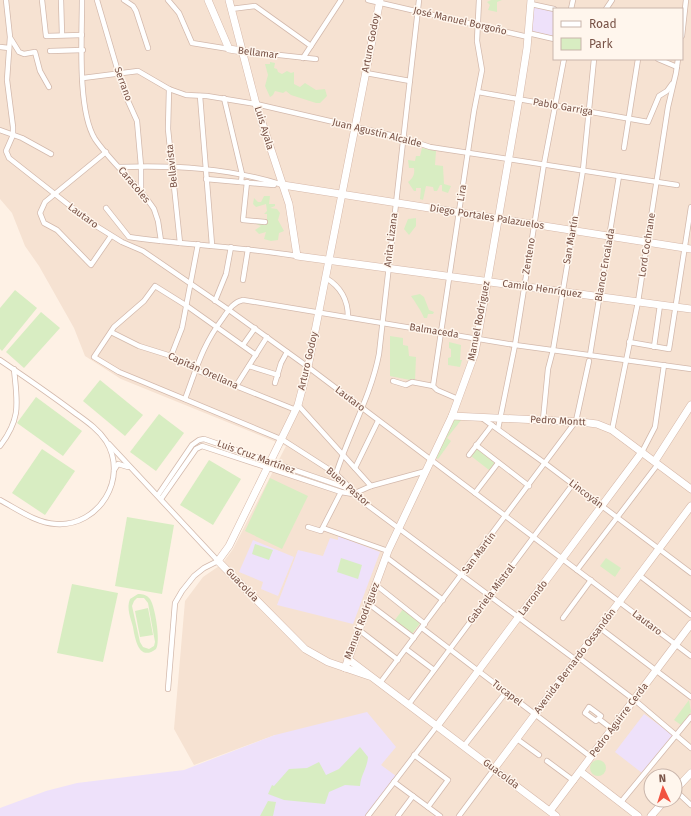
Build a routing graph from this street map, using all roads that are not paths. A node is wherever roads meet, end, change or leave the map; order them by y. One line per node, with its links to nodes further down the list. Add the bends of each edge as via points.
1 (6, 0): 25 (street)
2 (42, 0): 22 (street, via 46,36)
3 (61, 0): 22 (street)
4 (82, 0): 23 (street, Caracoles)
5 (97, 0): 43 (street, Serrano, via 105,34)
6 (124, 0): 30 (street, via 136,11)
7 (168, 0): 31 (street, via 179,13 192,43)
8 (208, 0): 31 (street, Bellamar)
9 (229, 0): 17 (street, Luis Ayala)
10 (341, 0): 27 (street)
11 (368, 0): 15 (street, José Manuel Borgoño)
12 (418, 0): 19 (street, Anita Lizana)
13 (479, 0): 21 (street, Lira)
14 (686, 0): 20 (street)
15 (379, 1): 19 (street, José Manuel Borgoño); 44 (street, Arturo Godoy)
16 (531, 2): 18 (street); 24 (street, Manuel Rodríguez)
17 (231, 9): 27 (street, via 255,6); 34 (street, Luis Ayala)
18 (553, 9)
19 (417, 11): 21 (street, José Manuel Borgoño); 47 (street, Anita Lizana)
20 (683, 23)
21 (477, 26): 24 (street, José Manuel Borgoño); 50 (street, Lira, via 477,45 482,70)
22 (62, 35): 23 (street)
23 (82, 35): 32 (street, Caracoles)
24 (528, 35): 26 (street, José Manuel Borgoño); 53 (street, Manuel Rodríguez)
25 (10, 37): 29 (street); 48 (street, via 18,52 35,52 40,71)
26 (553, 39)
27 (311, 46): 35 (street)
28 (0, 47): 29 (street)
29 (9, 48): 60 (street, via 7,80)
30 (148, 48)
31 (229, 49): 34 (street, Bellamar)
32 (82, 50): 33 (street); 45 (street, Caracoles)
33 (50, 51)
34 (242, 51): 35 (street, Bellamar); 54 (street, Luis Ayala)
35 (303, 58): 36 (street, Bellamar)
36 (316, 59)
37 (564, 60): 55 (street, Zenteno)
38 (594, 60): 56 (street, San Martín)
39 (638, 60): 57 (street)
40 (660, 60): 42 (street)
41 (678, 60): 42 (street, Lord Cochrane)
42 (677, 67): 46 (street, Lord Cochrane)
43 (119, 73): 45 (street, Juan Agustín Alcalde); 49 (street, Juan Agustín Alcalde, via 138,71); 68 (street, Serrano, via 137,121)
44 (366, 73): 47 (street); 58 (street, Arturo Godoy)
45 (83, 78): 63 (street, Caracoles, via 88,122 93,135)
46 (675, 80): 57 (street, Pablo Garriga, via 667,92 659,96 648,122); 78 (street, Lord Cochrane, via 668,107)
47 (410, 81): 61 (street, Anita Lizana)
48 (49, 86)
49 (169, 89): 51 (street, Juan Agustín Alcalde, via 186,95); 69 (street, Bellavista, via 168,129)
50 (478, 92): 53 (street, Pablo Garriga); 64 (street, Lira)
51 (200, 96): 52 (street, Juan Agustín Alcalde); 71 (street)
52 (224, 98): 54 (street, Juan Agustín Alcalde); 73 (street)
53 (519, 99): 55 (street, Pablo Garriga); 66 (street, Manuel Rodríguez)
54 (256, 104): 58 (street, Juan Agustín Alcalde); 80 (street, Luis Ayala)
55 (555, 105): 56 (street, Pablo Garriga); 67 (street, Zenteno)
56 (588, 111): 57 (street, Pablo Garriga); 72 (street, San Martín)
57 (628, 118): 62 (street)
58 (356, 127): 61 (street, Juan Agustín Alcalde); 83 (street, Arturo Godoy)
59 (0, 130): 60 (street)
60 (13, 136): 65 (street); 82 (street, Lautaro, via 7,150 9,158)
61 (403, 138): 64 (street, Juan Agustín Alcalde, via 430,147); 84 (street, Anita Lizana)
62 (624, 148)
63 (106, 152): 70 (street, Caracoles); 82 (street)
64 (468, 152): 66 (street, Juan Agustín Alcalde); 87 (street, Lira)
65 (51, 154)
66 (509, 158): 67 (street, Juan Agustín Alcalde); 88 (street, Manuel Rodríguez)
67 (544, 164): 72 (street, Juan Agustín Alcalde); 90 (street, Zenteno)
68 (141, 166): 69 (street, Diego Portales Palazuelos); 70 (street, Diego Portales Palazuelos); 81 (street, Serrano)
69 (172, 166): 71 (street, Diego Portales Palazuelos); 96 (street, Bellavista)
70 (119, 167): 81 (street, Caracoles)
71 (206, 169): 73 (street, Diego Portales Palazuelos); 75 (street)
72 (583, 170): 74 (street, Juan Agustín Alcalde); 91 (street, San Martín)
73 (242, 174): 76 (street); 80 (street, Diego Portales Palazuelos)
74 (619, 176): 78 (street, Juan Agustín Alcalde); 93 (street, Blanco Encalada)
75 (206, 179): 76 (street, Diego Portales Palazuelos); 98 (street)
76 (241, 182): 77 (street, Diego Portales Palazuelos)
77 (247, 182): 80 (street, Diego Portales Palazuelos); 89 (street, via 243,220)
78 (657, 182): 79 (street, Juan Agustín Alcalde); 95 (street, Lord Cochrane)
79 (677, 185)
80 (283, 186): 83 (street, Diego Portales Palazuelos); 102 (street, Luis Ayala, via 292,217)
81 (140, 192): 94 (street, Caracoles, via 156,213)
82 (55, 193): 92 (street, Lautaro); 92 (street, via 41,210 43,220 57,230 91,265)
83 (343, 194): 84 (street, Diego Portales Palazuelos); 103 (street, Arturo Godoy)
84 (395, 202): 87 (street, Diego Portales Palazuelos); 104 (street, Anita Lizana)
85 (691, 207): 100 (street)
86 (106, 208): 94 (street, via 129,237)
87 (459, 213): 88 (street, Diego Portales Palazuelos); 105 (street, Lira)
88 (498, 219): 90 (street, Diego Portales Palazuelos); 108 (street, Manuel Rodríguez)
89 (265, 222)
90 (534, 225): 91 (street, Diego Portales Palazuelos); 110 (street, Zenteno)
91 (572, 230): 93 (street, Diego Portales Palazuelos); 111 (street, San Martín)
92 (111, 236): 109 (street, Lautaro, via 143,251)
93 (610, 236): 95 (street, Diego Portales Palazuelos); 112 (street, Blanco Encalada)
94 (161, 241): 96 (street)
95 (647, 242): 100 (street, Diego Portales Palazuelos); 114 (street, Lord Cochrane)
96 (180, 243): 97 (street)
97 (198, 244): 98 (street); 109 (street)
98 (212, 245): 99 (street)
99 (231, 247): 101 (street); 113 (street, via 226,274)
100 (688, 248): 117 (street)
101 (248, 249): 102 (street); 107 (street)
102 (297, 256): 103 (street, Camilo Henríquez)
103 (329, 260): 104 (street, Camilo Henríquez); 106 (street, Arturo Godoy)
104 (387, 268): 105 (street, Camilo Henríquez); 122 (street, Anita Lizana)
105 (450, 276): 108 (street, Camilo Henríquez); 126 (street, Lira)
106 (326, 278): 120 (street, Arturo Godoy); 121 (street, via 341,292 347,304)
107 (243, 280)
108 (487, 282): 110 (street, Camilo Henríquez); 128 (street, Manuel Rodríguez)
109 (191, 285): 113 (street, Lautaro); 116 (street)
110 (524, 287): 111 (street, Camilo Henríquez); 131 (street, Zenteno)
111 (562, 292): 112 (street, Camilo Henríquez); 133 (street, San Martín)
112 (599, 297): 114 (street, Camilo Henríquez); 136 (street, Blanco Encalada)
113 (215, 301): 119 (street, Lautaro)
114 (638, 302): 115 (street, Camilo Henríquez); 129 (street, Lord Cochrane)
115 (660, 305): 117 (street, Camilo Henríquez); 132 (street)
116 (187, 306): 123 (street); 125 (street, via 155,286 144,301); 137 (street, via 179,341)
117 (675, 307): 118 (street, Camilo Henríquez); 132 (street, via 669,348)
118 (691, 309)
119 (229, 310): 120 (street, Balmaceda, via 243,300); 123 (street); 124 (street, Lautaro)
120 (319, 312): 121 (street, Balmaceda); 143 (street, Arturo Godoy)
121 (348, 317): 122 (street, Balmaceda)
122 (382, 323): 126 (street, Balmaceda); 156 (street, Anita Lizana, via 377,364)
123 (217, 326): 130 (street); 146 (street, via 205,344)
124 (255, 328): 127 (street, Lautaro); 130 (street)
125 (111, 332): 137 (street, Capitán Orellana, via 139,346); 152 (street, Buen Pastor, via 94,357 119,372)
126 (441, 332): 128 (street, Balmaceda); 151 (street, Lira)
127 (267, 337): 134 (street, Lautaro); 135 (street)
128 (477, 338): 131 (street, Balmaceda); 153 (street, Manuel Rodríguez, via 472,364)
129 (629, 342): 132 (street); 139 (street, Lord Cochrane)
130 (243, 345): 135 (street)
131 (515, 345): 133 (street, Balmaceda); 160 (street, Zenteno)
132 (654, 346)
133 (553, 350): 136 (street, Balmaceda); 161 (street, San Martín, via 548,370)
134 (287, 352): 143 (street, Lautaro); 147 (street)
135 (256, 355): 142 (street)
136 (590, 355): 139 (street, Balmaceda)
137 (171, 356): 146 (street, Capitán Orellana)
138 (0, 360): 144 (street, Guacolda)
139 (626, 360): 141 (street, Balmaceda); 166 (street, Lord Cochrane)
140 (589, 361): 163 (street)
141 (664, 365): 145 (street, Balmaceda); 171 (street, Larrondo, via 655,427)
142 (248, 366): 147 (street); 150 (street)
143 (308, 367): 155 (street, Arturo Godoy); 156 (street, Lautaro)
144 (14, 369): 167 (street, Guacolda, via 91,425); 170 (street, via 17,412)
145 (691, 369)
146 (196, 370): 150 (street, Capitán Orellana); 152 (street)
147 (278, 375): 149 (street)
148 (393, 381): 151 (street, via 406,385 412,382)
149 (275, 383)
150 (236, 386): 155 (street, Capitán Orellana)
151 (433, 386): 153 (street)
152 (185, 399): 168 (street, Buen Pastor)
153 (457, 402): 157 (street, Manuel Rodríguez); 158 (street, via 461,412)
154 (691, 405): 175 (street)
155 (297, 408): 168 (street, Arturo Godoy); 172 (street, Capitán Orellana)
156 (363, 408): 162 (street, Lautaro); 172 (street, Anita Lizana)
157 (452, 416): 158 (street, Pedro Montt); 174 (street, Manuel Rodríguez)
158 (469, 417): 159 (street, Pedro Montt)
159 (480, 417): 160 (street, Pedro Montt); 164 (street, Lincoyán)
160 (502, 418): 161 (street, Pedro Montt); 165 (street, Zenteno)
161 (543, 420): 163 (street, Pedro Montt)
162 (378, 421): 174 (street, Lautaro); 179 (street)
163 (576, 422): 166 (street, Pedro Montt, via 592,423); 177 (street, San Martín)
164 (492, 425): 165 (street, Lincoyán); 169 (street)
165 (498, 429): 177 (street, Lincoyán)
166 (612, 430): 171 (street, Pedro Montt)
167 (105, 440): 180 (street, Guacolda); 181 (street, via 112,454)
168 (283, 440): 178 (street, Arturo Godoy); 183 (street, Buen Pastor)
169 (476, 445): 173 (street); 176 (street)
170 (0, 446)
171 (642, 452): 175 (street, Pedro Montt); 193 (street, Larrondo)
172 (342, 454): 179 (street, Capitán Orellana); 183 (street, Anita Lizana)
173 (469, 454)
174 (431, 460): 182 (street, Manuel Rodríguez); 189 (street, Lautaro)
175 (657, 462): 187 (street, Pedro Montt); 196 (street)
176 (498, 463): 186 (street); 189 (street)
177 (546, 464): 184 (street, Lincoyán); 186 (street, San Martín)
178 (268, 466): 188 (street, Luis Cruz Martínez); 190 (street, Luis Cruz Martínez, via 344,488); 191 (street, Luis Cruz Martínez, via 208,447 200,447); 204 (street, Arturo Godoy, via 229,546)
179 (355, 468): 185 (street, Capitán Orellana)
180 (132, 469): 181 (street, via 121,463 116,465); 191 (street, Guacolda)
181 (114, 470): 192 (street, via 111,488 103,503 91,514 76,522 43,522)
182 (427, 471): 185 (street); 198 (street, Manuel Rodríguez)
183 (336, 474): 190 (street, Buen Pastor)
184 (573, 484): 193 (street, Lincoyán); 200 (street, Gabriela Mistral)
185 (371, 486): 190 (street)
186 (529, 486): 195 (street, San Martín)
187 (691, 488)
188 (341, 492): 190 (street, Luis Cruz Martínez); 199 (street)
189 (475, 493): 195 (street, Lautaro)
190 (353, 494): 198 (street, Buen Pastor)
191 (159, 497): 204 (street, Guacolda)
192 (0, 500)
193 (602, 506): 196 (street, Lincoyán); 203 (street, Larrondo)
194 (691, 506): 201 (street, Avenida Bernardo Ossandón)
195 (506, 516): 200 (street, Lautaro); 207 (street, San Martín)
196 (618, 518): 201 (street, Lincoyán); 205 (street)
197 (308, 527): 199 (street, via 318,531)
198 (399, 527): 202 (street, Manuel Rodríguez); 207 (street, Buen Pastor)
199 (323, 528): 202 (street)
200 (534, 537): 203 (street, Lautaro); 211 (street, Gabriela Mistral)
201 (659, 549): 206 (street, Lincoyán); 208 (street, Avenida Bernardo Ossandón)
202 (387, 554): 210 (street, Manuel Rodríguez); 212 (street)
203 (562, 559): 205 (street, Lautaro); 216 (street, Larrondo)
204 (218, 561): 231 (street, Guacolda, via 305,649); 237 (street, Arturo Godoy, via 194,576 175,603)
205 (577, 570): 209 (street, Lautaro)
206 (691, 573)
207 (462, 575): 211 (street, Buen Pastor); 212 (street, San Martín)
208 (639, 575): 213 (street, Avenida Bernardo Ossandón); 215 (street)
209 (590, 580): 213 (street, Lautaro); 217 (street)
210 (376, 585): 214 (street, Manuel Rodríguez); 218 (street)
211 (490, 595): 216 (street, Buen Pastor); 226 (street, Gabriela Mistral)
212 (443, 600): 218 (street, San Martín)
213 (620, 602): 221 (street, Avenida Bernardo Ossandón); 224 (street, Lautaro)
214 (369, 604): 222 (street, Manuel Rodríguez); 223 (street)
215 (691, 615)
216 (519, 617): 228 (street, Buen Pastor); 234 (street, Larrondo)
217 (563, 618)
218 (425, 624): 220 (street, San Martín)
219 (691, 624): 224 (street, Pedro Aguirre Cerda)
220 (422, 628): 223 (street, San Martín); 226 (street, Tucapel)
221 (600, 628): 228 (street, Avenida Bernardo Ossandón); 233 (street)
222 (359, 630): 229 (street, Manuel Rodríguez); 230 (street)
223 (414, 638): 225 (street, San Martín)
224 (675, 644): 227 (street, Lautaro); 233 (street, Pedro Aguirre Cerda)
225 (406, 649): 230 (street, San Martín); 232 (street)
226 (449, 649): 232 (street, Gabriela Mistral); 234 (street, Tucapel)
227 (691, 656)
228 (577, 658): 240 (street, Buen Pastor); 242 (street, Avenida Bernardo Ossandón)
229 (348, 659): 231 (street, Manuel Rodríguez); 235 (street, Guacolda)
230 (398, 660): 236 (street, San Martín)
231 (345, 668): 235 (street, Guacolda)
232 (434, 670): 241 (street, Gabriela Mistral)
233 (656, 670): 239 (street); 240 (street, Pedro Aguirre Cerda)
234 (478, 671): 238 (street, Tucapel); 245 (street, Larrondo)
235 (369, 676): 236 (street, Guacolda)
236 (380, 683): 241 (street, Guacolda)
237 (168, 689)
238 (506, 692): 242 (street, Tucapel); 249 (street)
239 (691, 697)
240 (634, 700): 246 (street, Pedro Aguirre Cerda); 247 (street, Buen Pastor)
241 (409, 704): 245 (street, Guacolda)
242 (535, 714): 248 (street, Avenida Bernardo Ossandón); 253 (street, Tucapel)
243 (691, 717): 247 (street)
244 (599, 719): 246 (street)
245 (437, 726): 249 (street, Guacolda); 251 (street, Larrondo)
246 (612, 729): 253 (street, Pedro Aguirre Cerda)
247 (676, 734): 250 (street, Buen Pastor); 263 (street)
248 (517, 739): 252 (street); 255 (street, Avenida Bernardo Ossandón)
249 (464, 746): 255 (street, Guacolda)
250 (691, 748)
251 (414, 755): 259 (street, Larrondo); 265 (street, via 448,780)
252 (539, 755)
253 (592, 757): 256 (street, Pedro Aguirre Cerda)
254 (547, 761): 258 (street)
255 (494, 769): 267 (street, Guacolda); 271 (street, Avenida Bernardo Ossandón)
256 (581, 772): 258 (street, Pedro Aguirre Cerda); 263 (street)
257 (691, 773): 260 (street)
258 (574, 781): 267 (street, Pedro Aguirre Cerda)
259 (394, 782): 261 (street); 268 (street, Larrondo)
260 (683, 782)
261 (413, 796): 265 (street); 269 (street)
262 (683, 798): 264 (street)
263 (621, 802): 273 (street)
264 (691, 805)
265 (428, 807): 270 (street)
266 (658, 808): 274 (street)
267 (548, 814): 272 (street, Guacolda)
268 (368, 816)
269 (398, 816)
270 (440, 816)
271 (459, 816)
272 (556, 816)
273 (638, 816)
274 (651, 816)

